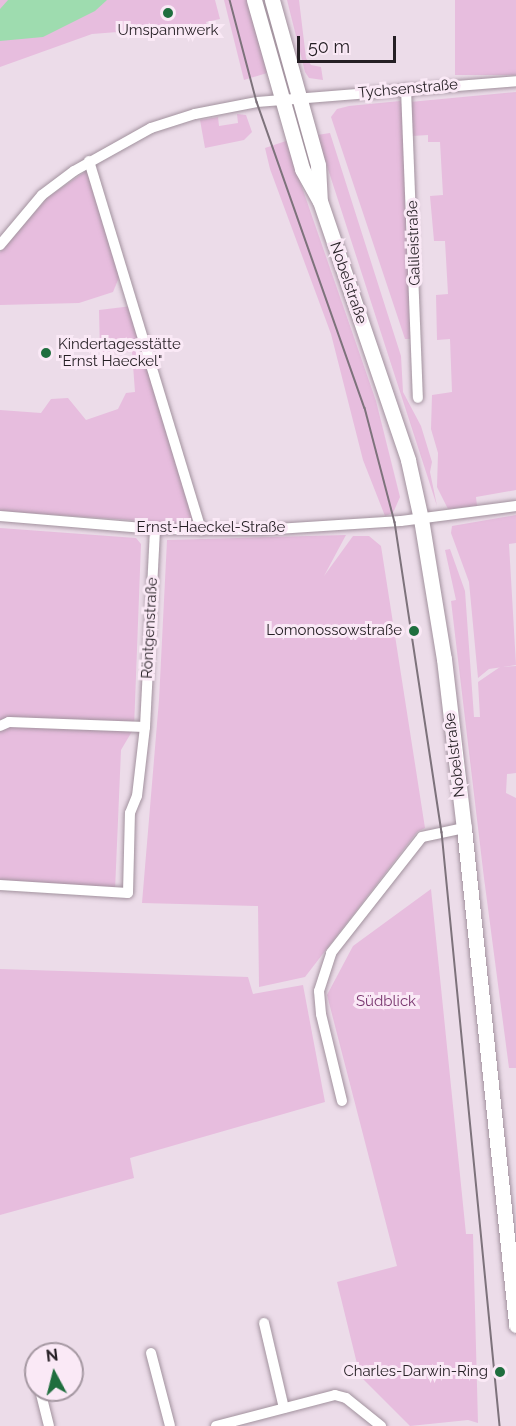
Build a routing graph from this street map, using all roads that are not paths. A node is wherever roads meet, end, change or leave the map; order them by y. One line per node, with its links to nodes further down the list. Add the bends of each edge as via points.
1 (254, 0): 6 (main road, Nobelstraße)
2 (272, 0): 5 (main road, Nobelstraße)
3 (516, 81): 4 (street, Tychsenstraße)
4 (406, 89): 5 (street, Tychsenstraße); 10 (street, Galileistraße)
5 (299, 98): 6 (street, Tychsenstraße); 8 (main road, Nobelstraße, via 318,165)
6 (281, 100): 7 (street, via 223,107 151,128); 8 (main road, Nobelstraße, via 302,170)
7 (89, 161): 9 (street, via 42,195); 15 (street)
8 (320, 201): 13 (main road, Nobelstraße, via 408,460)
9 (0, 245)
10 (418, 398)
11 (516, 506): 13 (street)
12 (0, 516): 14 (street, Ernst-Haeckel-Straße)
13 (421, 519): 15 (street, Ernst-Haeckel-Straße); 18 (main road, Nobelstraße, via 444,659)
14 (155, 530): 15 (street, Ernst-Haeckel-Straße); 17 (street, Röntgenstraße)
15 (201, 530)
16 (0, 726): 17 (street, via 9,722)
17 (145, 727): 19 (street, Röntgenstraße, via 137,796 130,813 128,892)
18 (464, 828): 20 (street, via 422,837 331,953 320,991 321,1014); 22 (main road, Nobelstraße)
19 (0, 885)
20 (342, 1101)
21 (264, 1323): 25 (street)
22 (516, 1325)
23 (151, 1353): 27 (street)
24 (43, 1402): 26 (street)
25 (284, 1408): 28 (street); 29 (street, via 340,1395)
26 (49, 1426)
27 (170, 1426)
28 (216, 1426)
29 (381, 1426)

